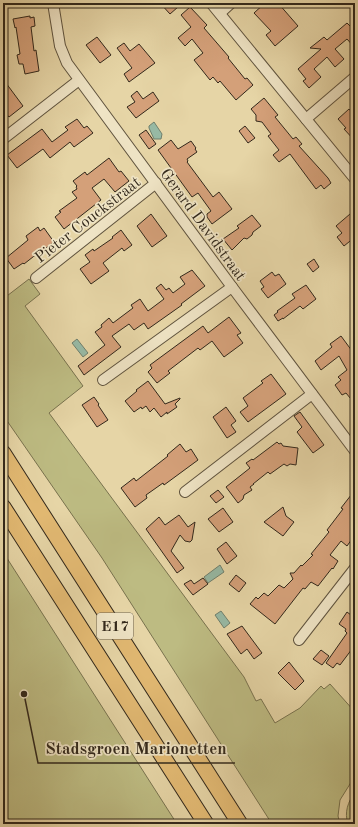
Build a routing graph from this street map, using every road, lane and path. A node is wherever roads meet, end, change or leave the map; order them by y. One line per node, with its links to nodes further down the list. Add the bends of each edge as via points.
1 (53, 3): 6 (street, Gerard Davidstraat, via 60,46 67,64)
2 (211, 3): 4 (street)
3 (231, 3): 4 (street)
4 (220, 13): 7 (street)
5 (355, 77): 7 (street)
6 (79, 80): 8 (street); 10 (street, Gerard Davidstraat)
7 (306, 119): 9 (street)
8 (3, 139)
9 (355, 179)
10 (156, 183): 11 (street, Pieter Couckstraat); 12 (street, Gerard Davidstraat)
11 (36, 278)
12 (232, 287): 13 (street); 14 (street, Gerard Davidstraat)
13 (103, 380)
14 (312, 394): 15 (street, Gerard Davidstraat); 17 (street)
15 (355, 451)
16 (3, 453): 21 (highway, E17)
17 (184, 492)
18 (3, 507): 22 (highway, E17)
19 (355, 568): 20 (street)
20 (299, 640)
21 (225, 800): 23 (highway, E17); 24 (highway)
22 (206, 824)
23 (240, 824)
24 (244, 824)

